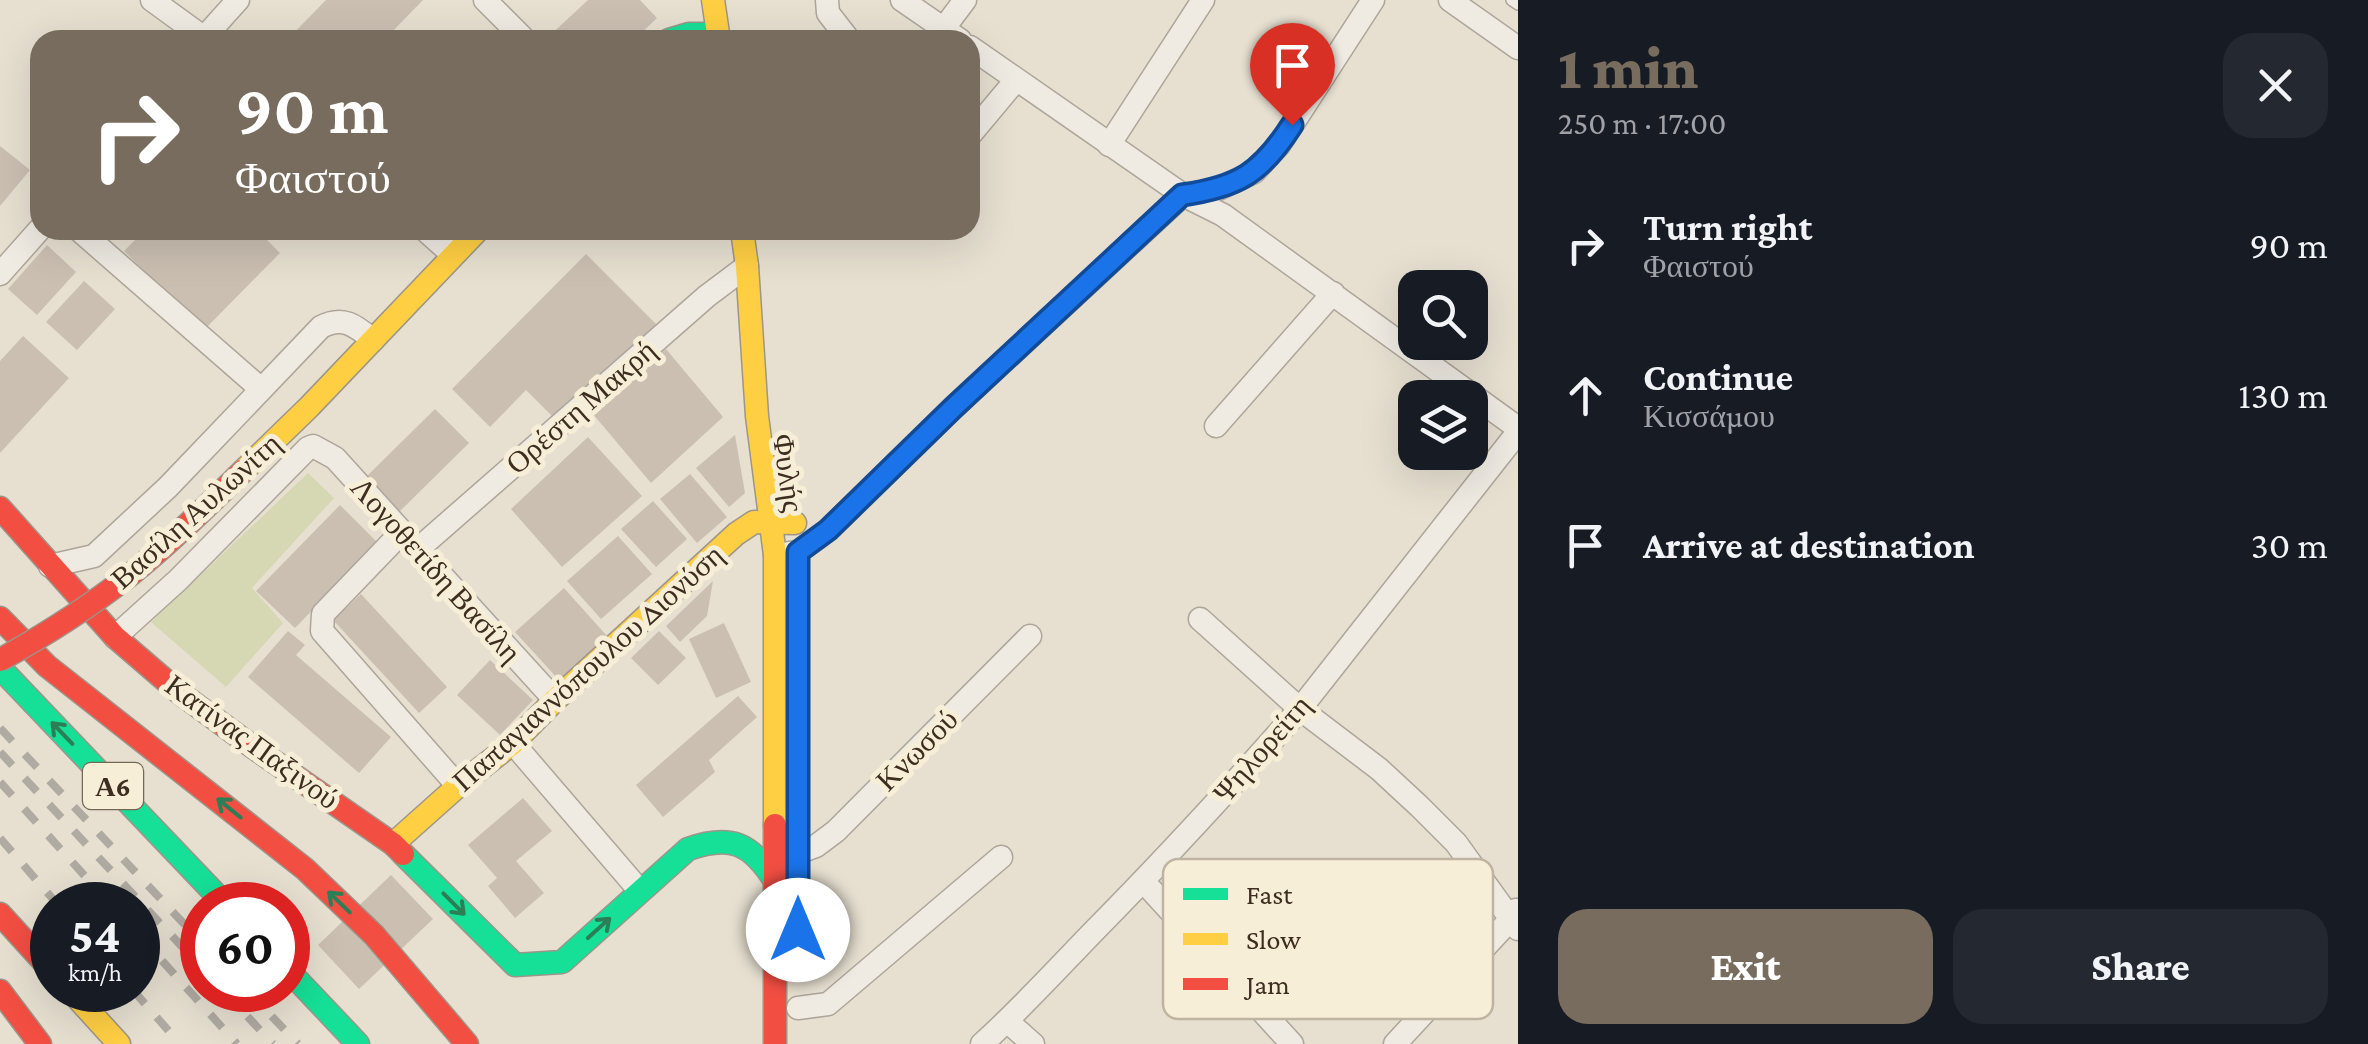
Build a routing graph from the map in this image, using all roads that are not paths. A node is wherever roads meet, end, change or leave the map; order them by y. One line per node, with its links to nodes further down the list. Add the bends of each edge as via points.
1 (152, 0): 11 (street)
2 (238, 0): 12 (street)
3 (485, 0): 13 (street)
4 (713, 0): 14 (main road)
5 (827, 0): 15 (street)
6 (902, 0): 16 (street)
7 (964, 0): 17 (street)
8 (1204, 0): 22 (street)
9 (1373, 0): 23 (street, via 1279,145 1254,172 1216,190)
10 (1450, 0): 18 (street)
11 (192, 30)
12 (212, 30)
13 (514, 30)
14 (718, 30)
15 (841, 30)
16 (939, 30)
17 (949, 30)
18 (1518, 48)
19 (980, 55): 20 (street)
20 (1016, 80): 21 (street); 22 (street)
21 (980, 123)
22 (1109, 145): 23 (street)
23 (1182, 195): 32 (street, via 1223,214); 43 (street)
24 (30, 240): 31 (street)
25 (90, 240): 34 (street)
26 (436, 240): 29 (street)
27 (468, 240): 29 (main road, Βασίλη Αυλωνίτη)
28 (743, 240): 30 (main road, Φυλής)
29 (453, 255): 33 (main road, Βασίλη Αυλωνίτη)
30 (747, 266): 35 (main road, Φυλής); 41 (main road, Φυλής); 42 (street, Ορέστη Μακρή)
31 (0, 274)
32 (1332, 293): 36 (street); 37 (street)
33 (373, 340): 34 (street, Βασίλη Αυλωνίτη, via 354,325 332,320); 49 (main road, Βασίλη Αυλωνίτη, bridge, via 170,540)
34 (260, 389): 44 (street, Βασίλη Αυλωνίτη, via 94,556)
35 (780, 416)
36 (1216, 426)
37 (1518, 430): 51 (street, Ψηλορείτη)
38 (313, 446): 42 (street, Λογοθετίδη Βασίλη, via 335,458); 48 (street, Βασίλη Αυλωνίτη)
39 (0, 508): 44 (main road, Κατίνας Παξινού)
40 (794, 514): 41 (main road, Παπαγιαννόπουλου Διονύση); 43 (main road, Φυλής)
41 (771, 522): 43 (main road, Φυλής); 50 (main road, Παπαγιαννόπουλου Διονύση, via 754,522 736,534)
42 (409, 542): 50 (street, Λογοθετίδη Βασίλη); 53 (street, Ορέστη Μακρή, via 323,614 322,631)
43 (790, 560): 61 (main road, Φυλής, via 776,639)
44 (50, 566): 48 (main road, Κατίνας Παξινού)
45 (0, 618): 82 (main road, one-way to 45, via 305,869 47,666)
46 (1200, 619): 51 (street)
47 (1030, 636): 56 (street, Κνωσού, via 836,831)
48 (115, 637): 55 (main road, Κατίνας Παξινού, via 238,736)
49 (0, 664): 63 (main road, Α6, one-way to 49)
50 (555, 700): 52 (main road, Παπαγιαννόπουλου Διονύση)
51 (1300, 709): 58 (street, Ψηλορείτη); 60 (street, via 1380,769)
52 (513, 743): 53 (main road, Παπαγιαννόπουλου Διονύση); 65 (street)
53 (458, 786): 55 (main road, Παπαγιαννόπουλου Διονύση)
54 (797, 816): 56 (main road)
55 (392, 844): 65 (main road, Κατίνας Παξινού, one-way to 65, via 514,964 562,962)
56 (797, 853): 66 (main road)
57 (1000, 857): 74 (street, via 828,1004)
58 (1163, 859)
59 (1163, 859): 62 (street, Ψηλορείτη)
60 (1469, 859)
61 (774, 881): 65 (main road, via 749,848 714,840 688,849); 83 (main road, Φυλής)
62 (1143, 881): 67 (street); 78 (street, Ψηλορείτη)
63 (204, 882)
64 (1493, 890): 69 (street)
65 (640, 891)
66 (797, 892)
67 (1163, 903)
68 (0, 914): 71 (main road)
69 (1515, 918): 70 (street)
70 (1493, 941)
71 (30, 947)
72 (0, 992): 79 (main road)
73 (310, 993): 81 (main road)
74 (798, 1007)
75 (90, 1012): 80 (main road)
76 (1269, 1019): 86 (street)
77 (1419, 1019): 87 (street)
78 (1007, 1021): 84 (street, Ψηλορείτη); 85 (street)
79 (40, 1044)
80 (119, 1044)
81 (358, 1044)
82 (468, 1044)
83 (775, 1044)
84 (982, 1044)
85 (1033, 1044)
86 (1292, 1044)
87 (1395, 1044)

